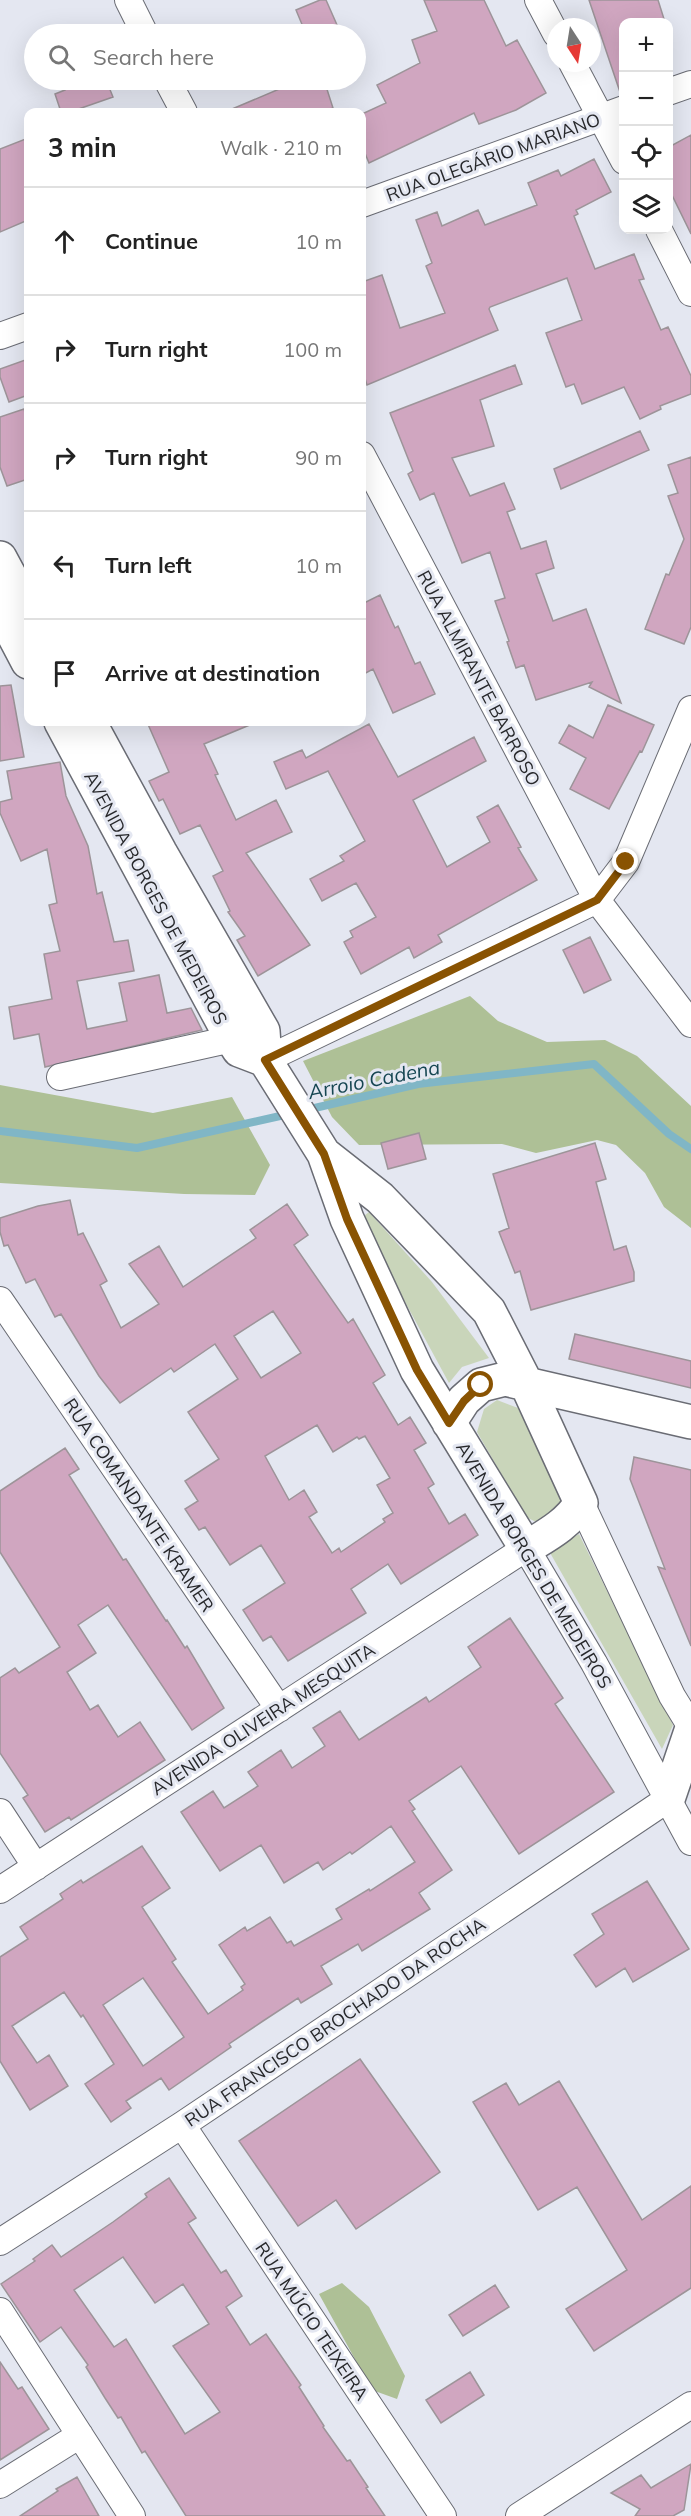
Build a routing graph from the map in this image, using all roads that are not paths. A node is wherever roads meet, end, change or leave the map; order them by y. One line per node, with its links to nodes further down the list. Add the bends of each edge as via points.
1 (128, 0): 4 (street)
2 (538, 0): 3 (street)
3 (548, 18)
4 (140, 24)
5 (579, 72): 10 (street)
6 (691, 84): 8 (street)
7 (172, 90): 9 (street)
8 (673, 91)
9 (182, 108)
10 (612, 113): 11 (street); 12 (street, RUA OLEGÁRIO MARIANO)
11 (619, 141)
12 (366, 203)
13 (661, 234): 14 (street)
14 (691, 293)
15 (24, 327): 16 (street)
16 (0, 336)
17 (366, 463): 25 (street, RUA ALMIRANTE BARROSO)
18 (0, 558): 19 (main road)
19 (24, 603)
20 (0, 609): 21 (main road)
21 (24, 654)
22 (691, 709): 25 (street, via 626,862)
23 (63, 726): 27 (main road, AVENIDA BORGES DE MEDEIROS)
24 (91, 726): 28 (main road, AVENIDA BORGES DE MEDEIROS, via 263,1031)
25 (597, 900): 26 (street, RUA ALMIRANTE BARROSO); 28 (street)
26 (691, 1024)
27 (232, 1039): 28 (main road, AVENIDA BORGES DE MEDEIROS, via 239,1050); 29 (street)
28 (270, 1068): 30 (main road, AVENIDA BORGES DE MEDEIROS)
29 (60, 1077)
30 (324, 1154): 32 (main road, AVENIDA BORGES DE MEDEIROS, via 380,1198 489,1311); 34 (main road, AVENIDA BORGES DE MEDEIROS, via 347,1219 417,1370)
31 (0, 1300): 37 (street, RUA COMANDANTE KRAMER)
32 (526, 1383): 33 (main road); 34 (main road, via 505,1379 481,1385); 35 (main road, AVENIDA BORGES DE MEDEIROS)
33 (691, 1422)
34 (449, 1423): 36 (main road, AVENIDA BORGES DE MEDEIROS)
35 (581, 1503): 36 (main road, via 556,1530); 38 (street, AVENIDA BORGES DE MEDEIROS)
36 (526, 1548): 37 (street, AVENIDA OLIVEIRA MESQUITA); 39 (street, AVENIDA BORGES DE MEDEIROS)
37 (279, 1709): 42 (street, AVENIDA OLIVEIRA MESQUITA)
38 (691, 1729): 39 (main road)
39 (668, 1799): 41 (street, AVENIDA BORGES DE MEDEIROS); 44 (street, RUA FRANCISCO BROCHADO DA ROCHA)
40 (0, 1812): 42 (street)
41 (691, 1842)
42 (36, 1867): 43 (street, AVENIDA OLIVEIRA MESQUITA)
43 (0, 1890)
44 (182, 2125): 45 (street, RUA FRANCISCO BROCHADO DA ROCHA); 51 (street, RUA MÚCIO TEIXEIRA)
45 (0, 2242)
46 (0, 2311): 48 (street)
47 (691, 2404): 52 (street)
48 (80, 2435): 49 (street); 50 (street)
49 (0, 2485)
50 (132, 2516)
51 (443, 2516)
52 (519, 2516)

